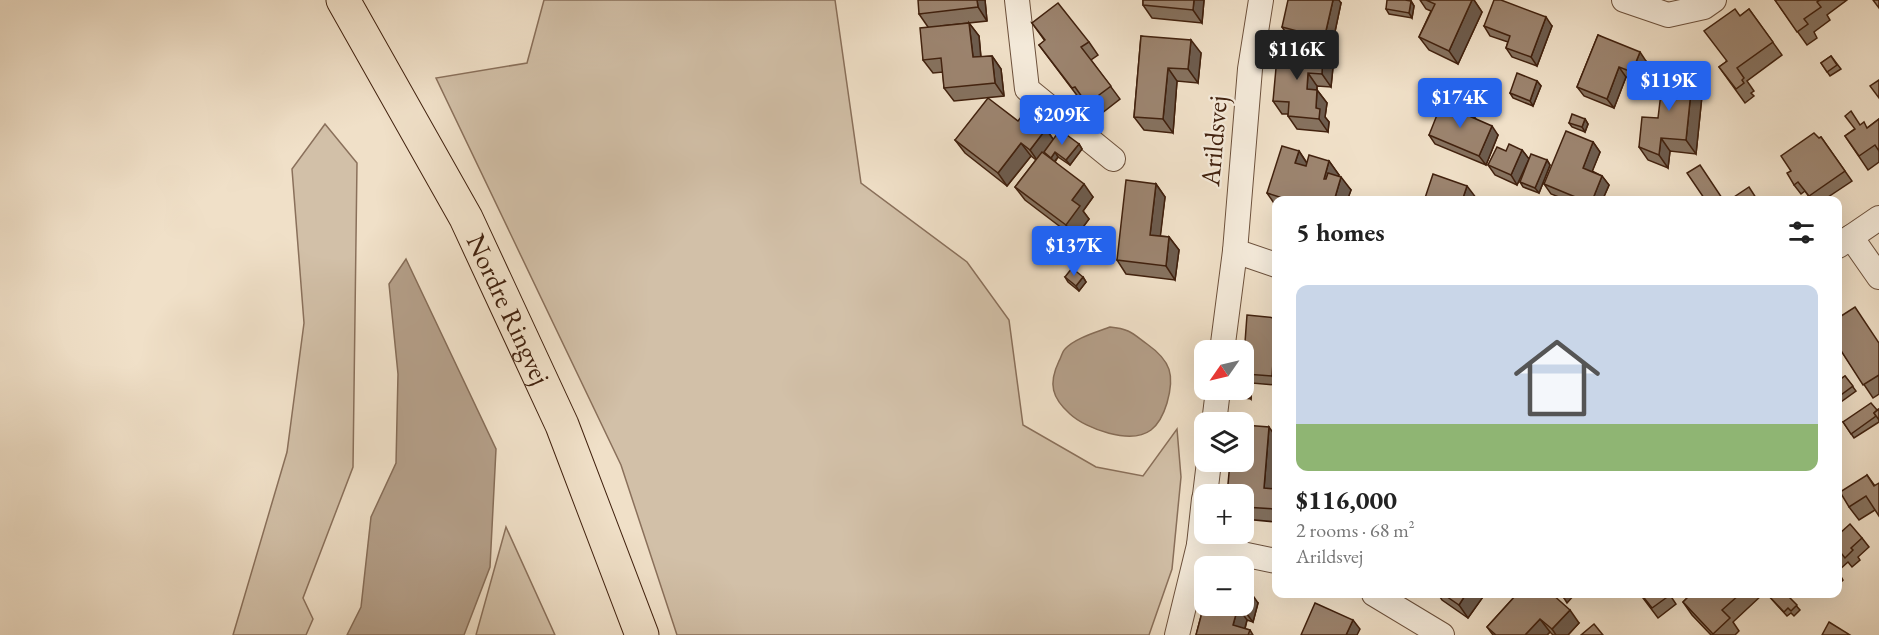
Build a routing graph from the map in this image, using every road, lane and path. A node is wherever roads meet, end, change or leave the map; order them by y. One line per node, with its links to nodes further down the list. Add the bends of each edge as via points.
1 (343, 0): 16 (main road, Nordre Ringvej, via 466,218 562,425)
2 (1017, 0): 6 (street, via 1027,89)
3 (1261, 0): 9 (street, Arildsvej, via 1250,69)
4 (1624, 0): 5 (street, via 1668,15 1704,7)
5 (1714, 0)
6 (1113, 159)
7 (1879, 218): 8 (street)
8 (1844, 241): 11 (street)
9 (1235, 251): 10 (street); 12 (street, Arildsvej)
10 (1272, 264)
11 (1879, 277)
12 (1223, 340)
13 (1199, 545): 14 (street); 17 (street)
14 (1272, 560)
15 (1381, 598): 18 (street)
16 (642, 635)
17 (1177, 635)
18 (1442, 635)

